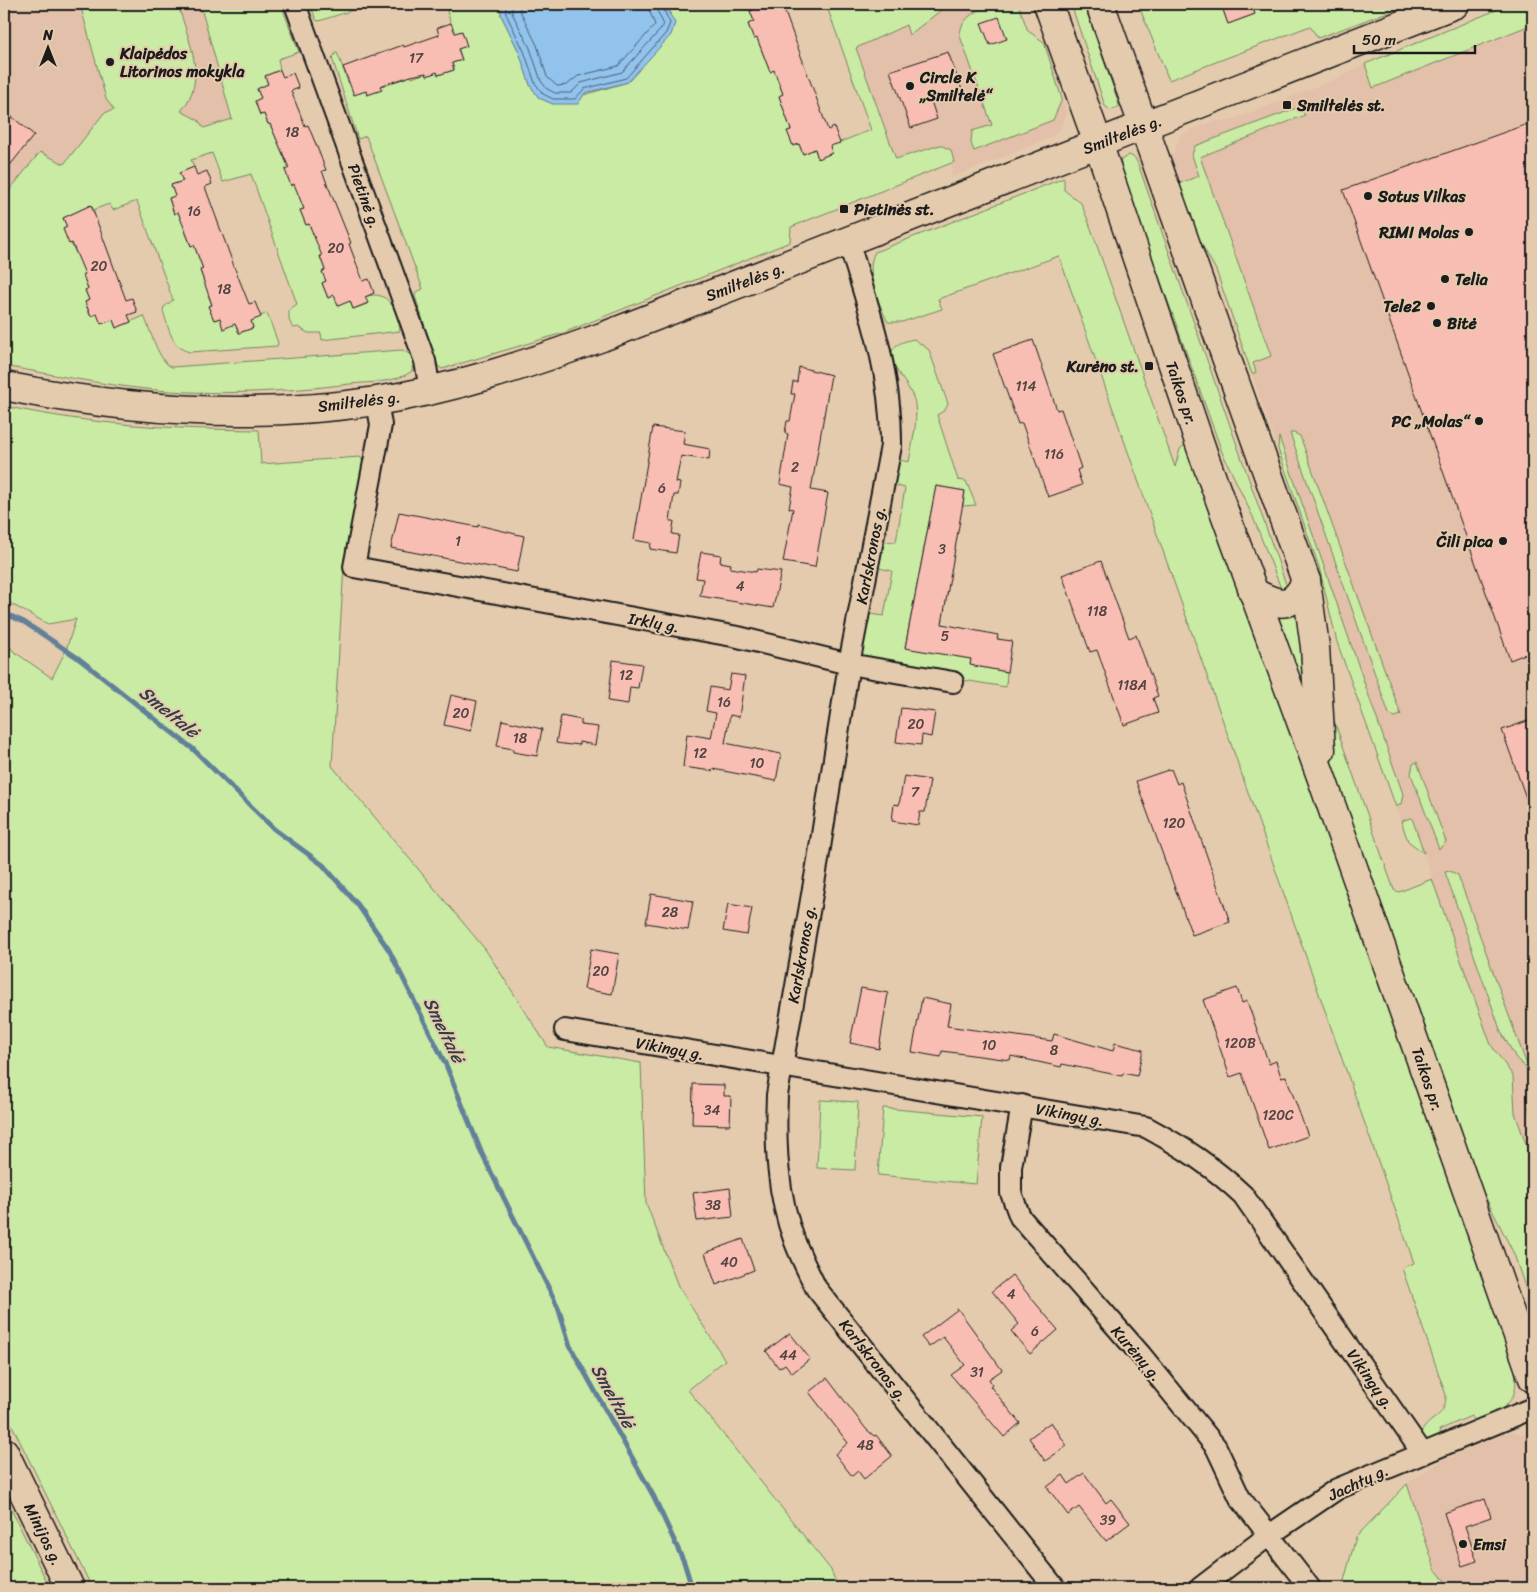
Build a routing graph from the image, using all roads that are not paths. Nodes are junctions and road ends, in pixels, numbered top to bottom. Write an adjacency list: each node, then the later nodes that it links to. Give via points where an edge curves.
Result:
1 (295, 4): 9 (street, Pietinė g., via 425,361)
2 (1048, 4): 6 (main road, Taikos pr.)
3 (1100, 4): 5 (main road, Taikos pr.)
4 (1455, 4): 5 (main road, Smiltelės g.)
5 (1143, 126): 6 (main road, Smiltelės g.); 11 (main road, Taikos pr.)
6 (1098, 143): 7 (main road, Smiltelės g.); 12 (main road, Taikos pr., via 1205,459)
7 (848, 241): 9 (main road, Smiltelės g., via 536,361); 13 (street, Karlskronos g., via 884,364 891,419 891,446)
8 (4, 386): 10 (main road, Smiltelės g., via 62,398 180,408 289,409)
9 (430, 390): 10 (main road, Smiltelės g.)
10 (377, 401): 13 (street, Irklų g., via 381,425 354,567 738,637)
11 (1306, 581): 12 (main road, via 1295,598 1287,603 1272,602); 15 (main road, Taikos pr., via 1315,647)
12 (1254, 592): 15 (main road, Taikos pr.)
13 (849, 664): 14 (street, Irklų g.); 17 (street, Karlskronos g.)
14 (953, 682)
15 (1322, 779): 19 (main road, Taikos pr.)
16 (565, 1030): 17 (street, Vikingų g.)
17 (781, 1066): 18 (street, Vikingų g.); 25 (street, Karlskronos g., via 775,1134 783,1203 795,1242 816,1288)
18 (1022, 1105): 22 (street, Vikingų g., via 1146,1127 1186,1149 1217,1172 1243,1196); 23 (street, Kurėnų g., via 1010,1167 1011,1193 1020,1217 1141,1355 1216,1447 1240,1498)
19 (1533, 1378)
20 (1533, 1408): 22 (street, Jachtų g.)
21 (4, 1452): 24 (main road, Minijos g.)
22 (1423, 1454): 23 (street, Jachtų g., via 1337,1488)
23 (1268, 1536): 26 (street, Jachtų g.); 27 (street, Kurėnų g.)
24 (70, 1588)
25 (1055, 1588)
26 (1200, 1588)
27 (1310, 1588)

